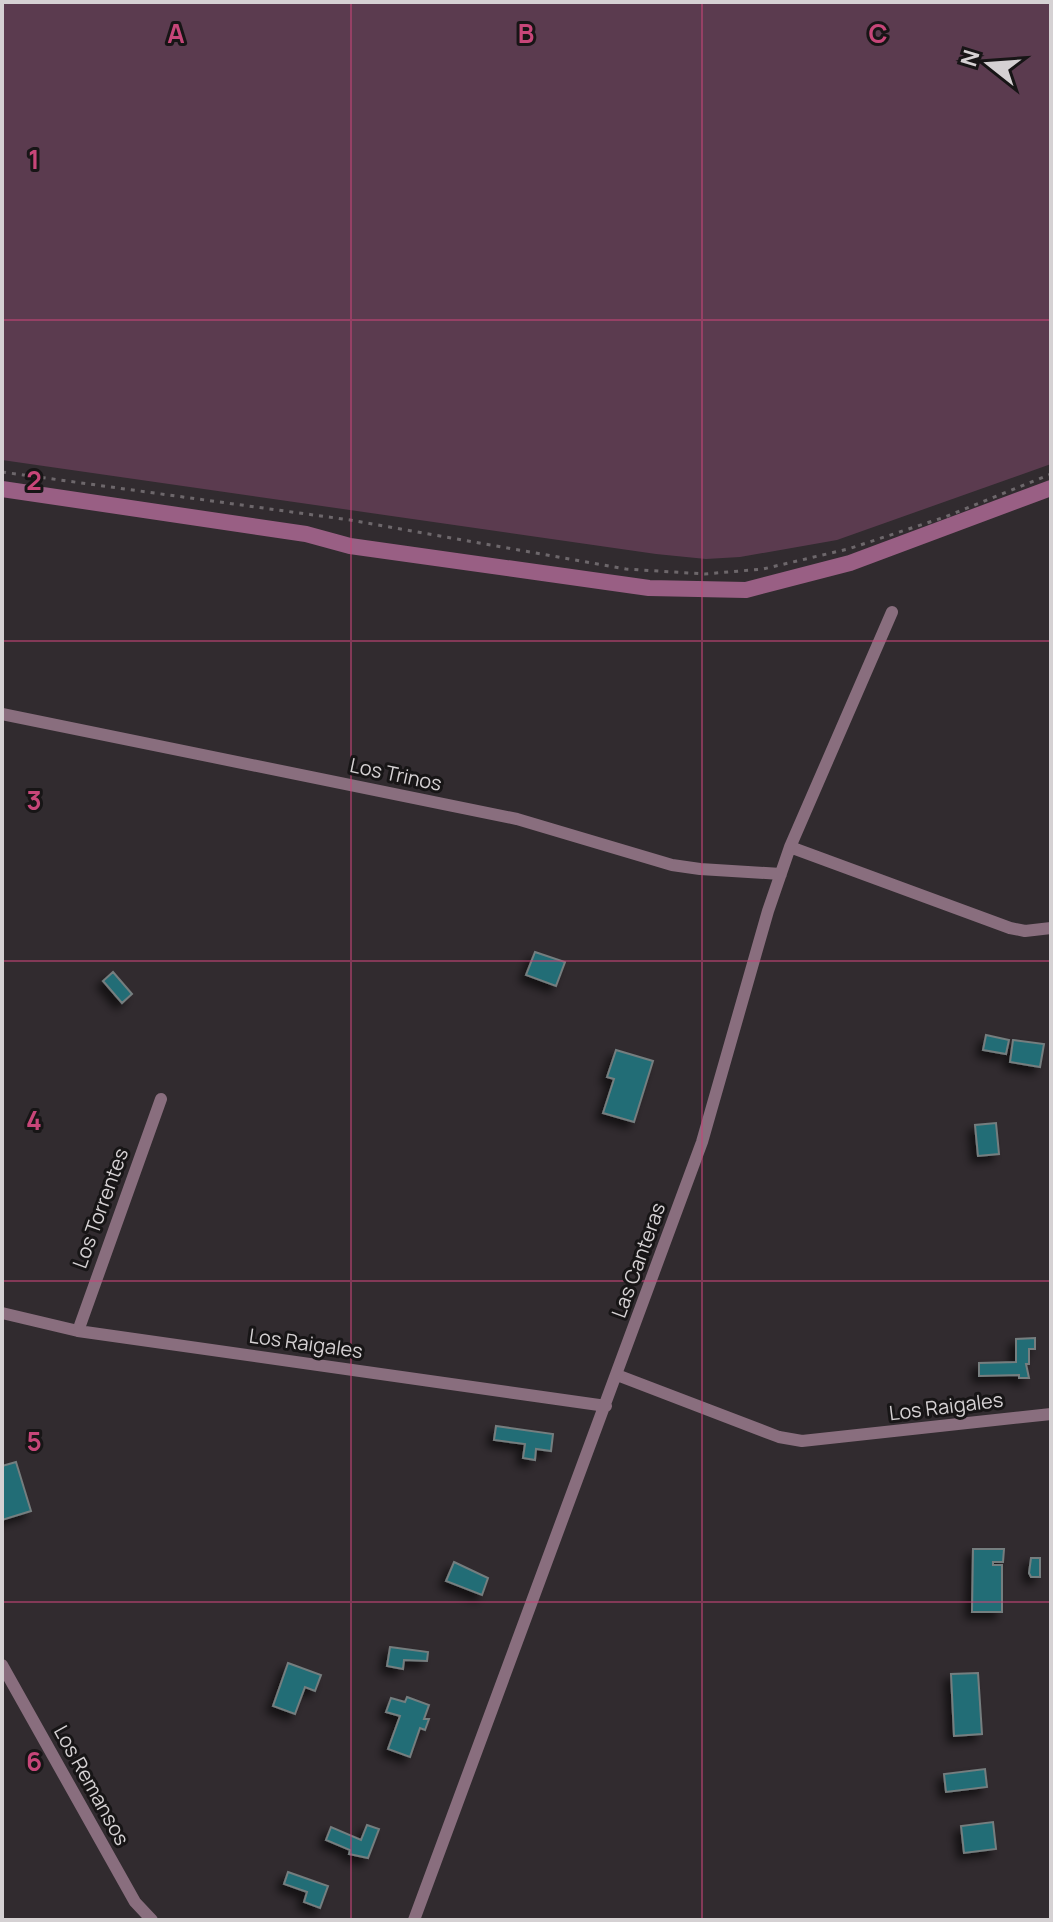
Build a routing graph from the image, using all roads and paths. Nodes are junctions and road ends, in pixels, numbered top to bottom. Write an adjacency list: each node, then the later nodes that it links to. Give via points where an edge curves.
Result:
1 (2, 472): 2 (path, via 685,574 763,569 848,549)
2 (1051, 474)
3 (892, 612): 5 (street, Las Canteras)
4 (2, 714): 6 (street, Los Trinos, via 517,819 672,865)
5 (790, 847): 6 (street, Las Canteras); 7 (street, via 1010,928)
6 (781, 874): 11 (street, Las Canteras, via 713,1111)
7 (1051, 928)
8 (161, 1099): 10 (street, Los Torrentes)
9 (2, 1313): 10 (street, Los Raigales)
10 (78, 1331): 12 (street, Los Raigales)
11 (617, 1375): 12 (street, Las Canteras); 13 (street, Los Raigales, via 791,1440)
12 (606, 1406): 16 (street, Las Canteras)
13 (1051, 1414)
14 (2, 1665): 15 (street, Los Remansos, via 135,1902)
15 (152, 1920)
16 (414, 1920)

